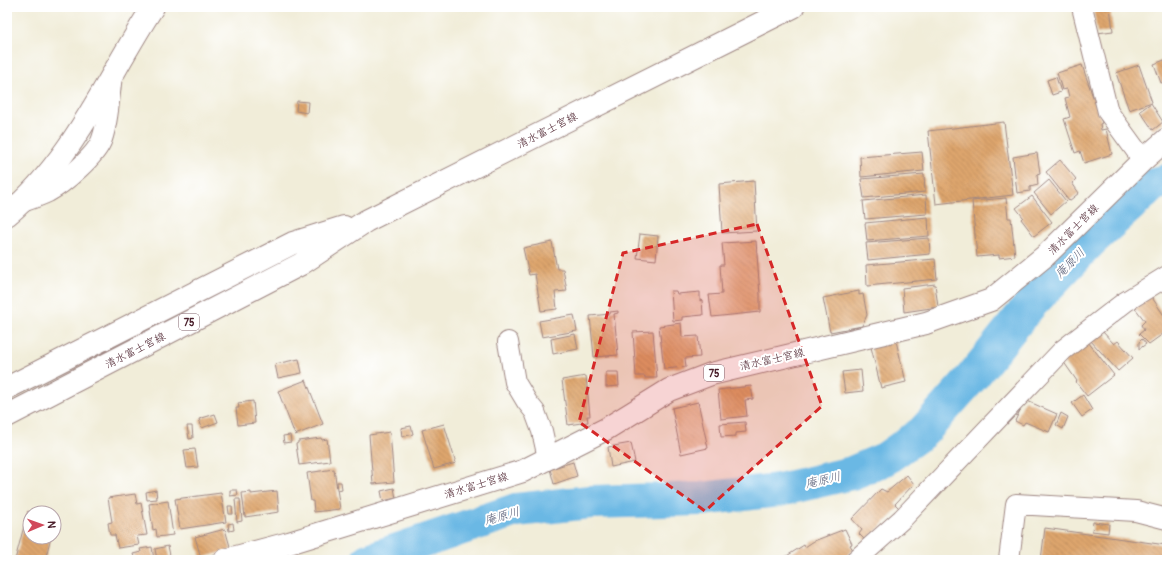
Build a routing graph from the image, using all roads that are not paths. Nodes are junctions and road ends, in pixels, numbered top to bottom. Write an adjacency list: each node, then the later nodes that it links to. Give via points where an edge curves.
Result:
1 (153, 7): 6 (main road, via 136,32 88,118 62,155)
2 (792, 7): 7 (main road, 清水富士宮線 / 75)
3 (1082, 7): 5 (street, via 1108,112)
4 (1167, 139): 5 (main road, 清水富士宮線 / 75)
5 (1143, 160): 12 (main road, 清水富士宮線 / 75, via 1046,256 991,300 926,323 711,374 669,390 606,429)
6 (15, 209)
7 (366, 221): 10 (main road, 清水富士宮線 / 75, via 293,243); 11 (main road, 清水富士宮線 / 75, via 301,264)
8 (1167, 276): 15 (street, via 1125,302 1063,350 902,519)
9 (508, 342): 12 (street, via 515,382 535,412)
10 (7, 388)
11 (7, 416)
12 (548, 458): 14 (main road, 清水富士宮線 / 75, via 523,471 289,543)
13 (1167, 519): 16 (street, via 1136,511 1016,504)
14 (225, 560)
15 (856, 560)
16 (1009, 560)

